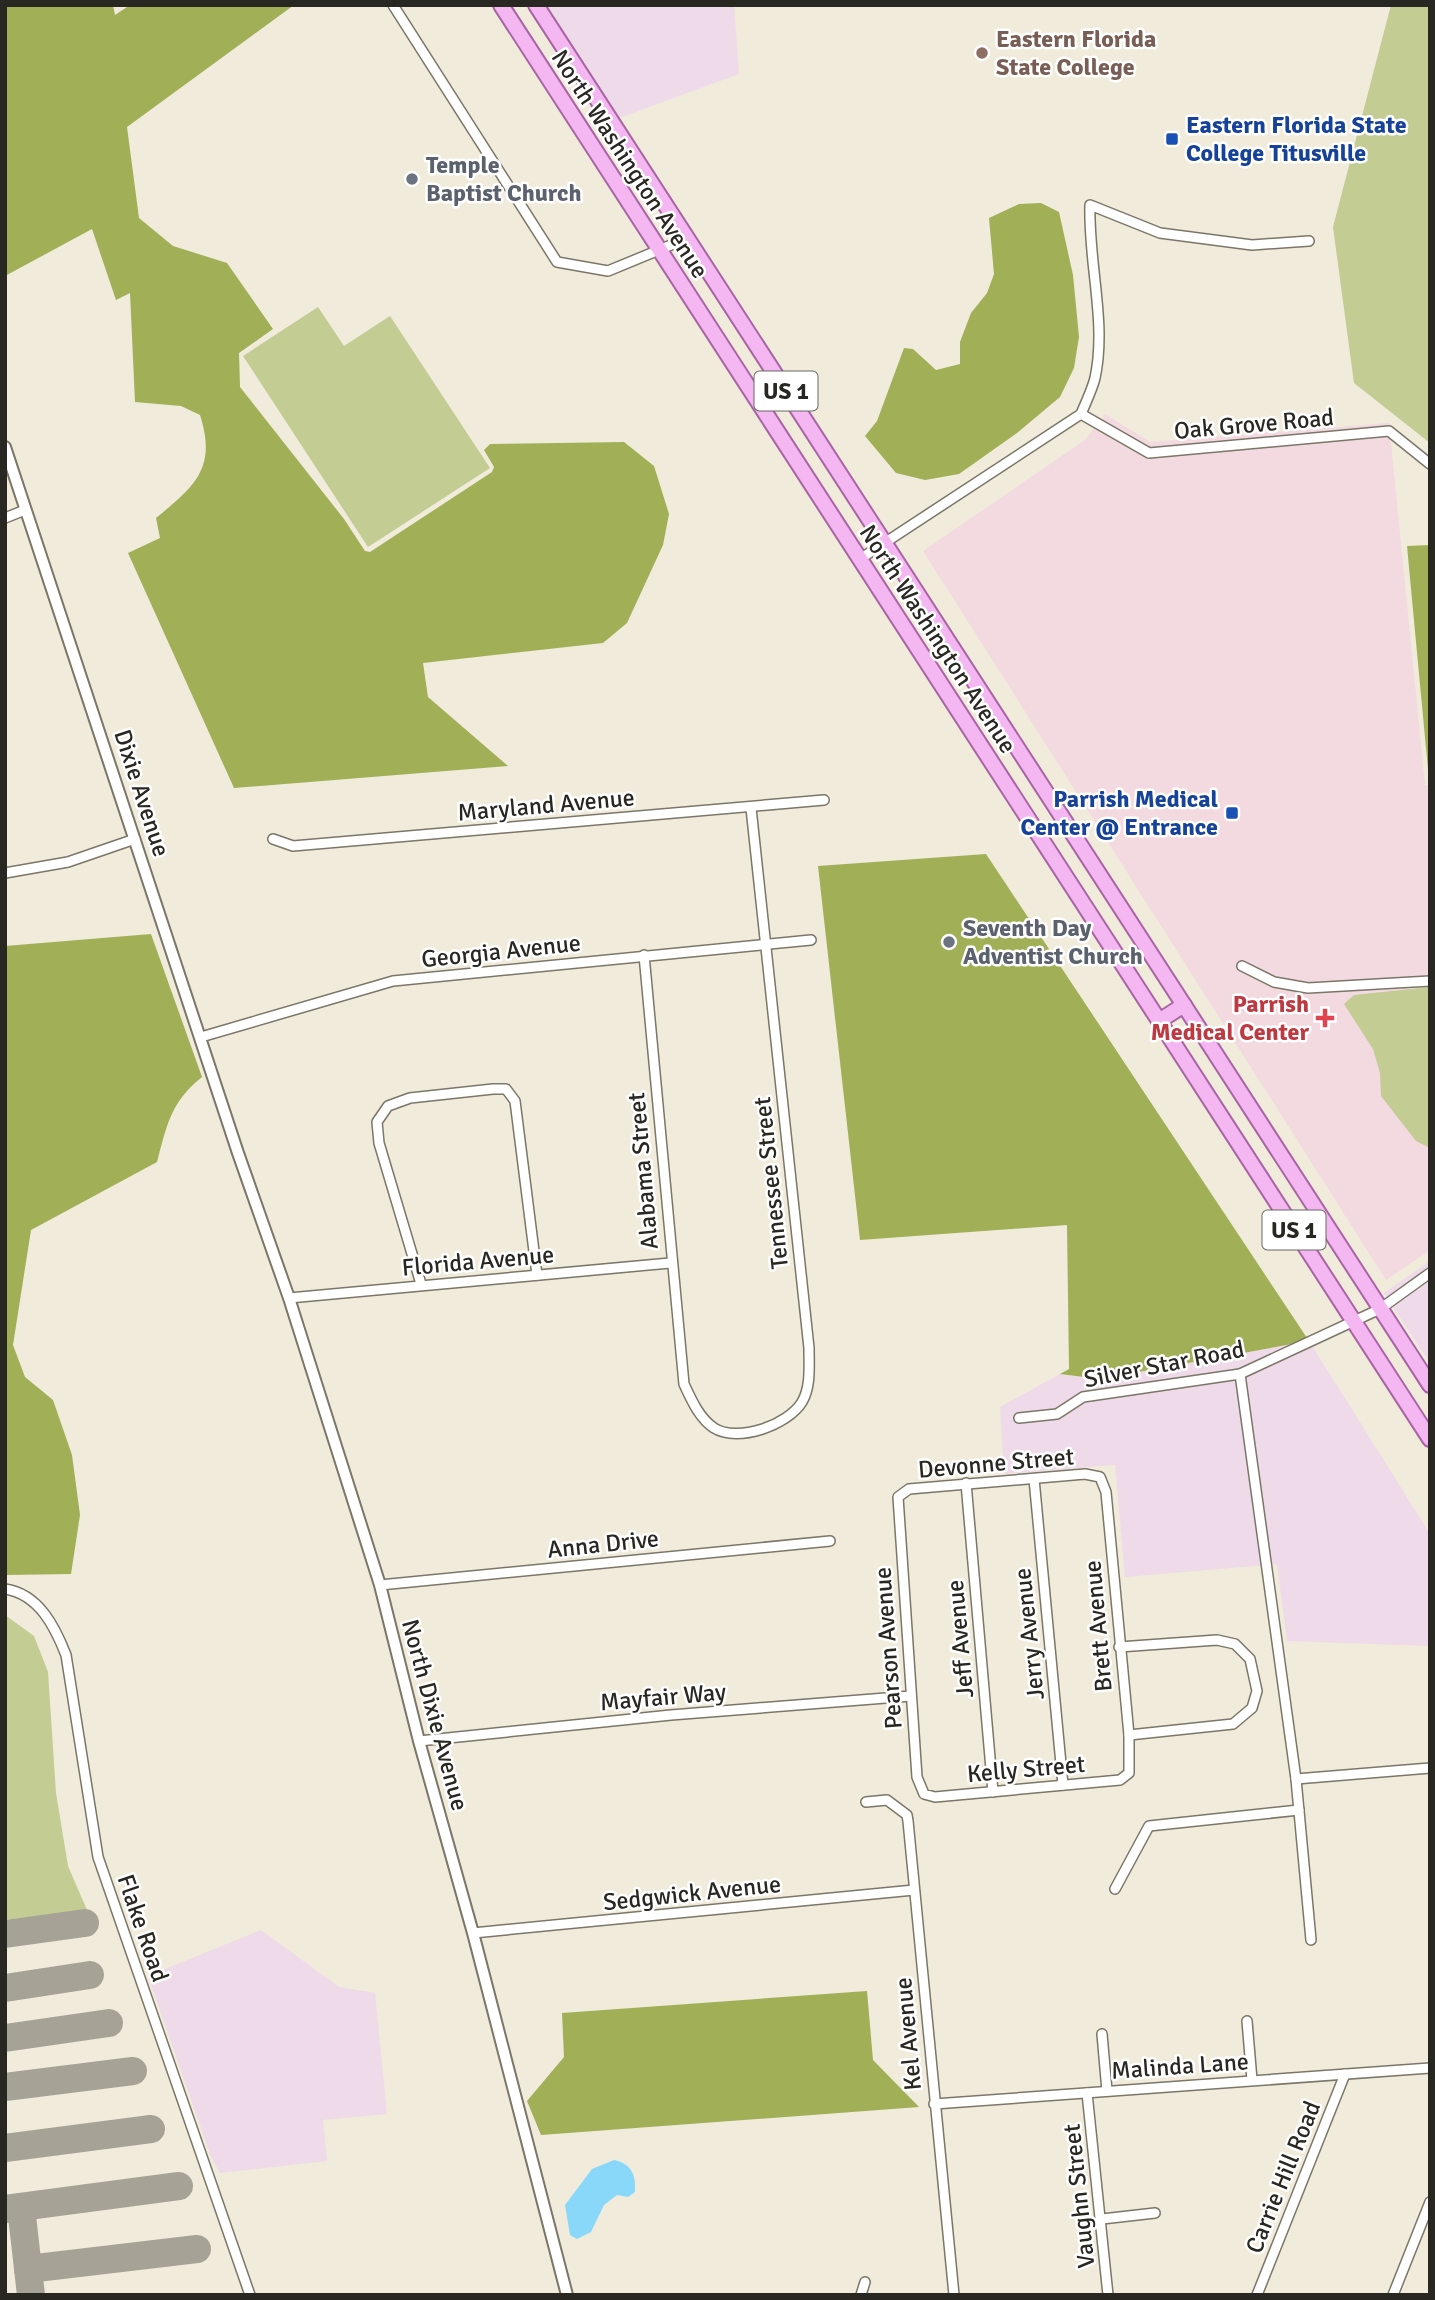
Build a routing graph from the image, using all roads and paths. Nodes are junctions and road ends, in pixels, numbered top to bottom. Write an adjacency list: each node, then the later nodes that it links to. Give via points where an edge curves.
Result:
1 (393, 5): 6 (street, via 557,262 608,271)
2 (500, 5): 6 (main road, North Washington Avenue / US 1)
3 (536, 5): 4 (main road, North Washington Avenue / US 1)
4 (688, 238): 6 (street); 12 (main road, North Washington Avenue / US 1)
5 (1309, 241): 7 (street, via 1252,245 1160,233 1090,205 1089,243 1100,333 1095,380)
6 (659, 250): 13 (main road, North Washington Avenue / US 1)
7 (1081, 414): 9 (street, Oak Grove Road, via 1149,453 1389,431); 12 (street)
8 (5, 447): 10 (street, Dixie Avenue)
9 (1430, 464)
10 (25, 510): 11 (street); 16 (street, Dixie Avenue)
11 (5, 519)
12 (884, 543): 13 (street); 24 (main road, North Washington Avenue / US 1)
13 (860, 559): 25 (main road, North Washington Avenue / US 1)
14 (824, 800): 15 (street, Maryland Avenue)
15 (751, 808): 17 (street, Maryland Avenue, via 293,846); 20 (street, Tennessee Street)
16 (135, 839): 18 (street, via 68,862); 26 (street, Dixie Avenue)
17 (273, 839)
18 (5, 873)
19 (811, 940): 20 (street, Georgia Avenue)
20 (764, 944): 21 (street, Georgia Avenue); 36 (street, Tennessee Street, via 809,1380 802,1403 779,1422 750,1434 715,1429 696,1409)
21 (644, 955): 26 (street, Georgia Avenue, via 393,981); 28 (street, Alabama Street)
22 (1242, 966): 23 (street, via 1274,982 1308,988)
23 (1430, 981)
24 (1184, 1005): 25 (main road); 33 (main road, North Washington Avenue / US 1)
25 (1159, 1021): 34 (main road, North Washington Avenue / US 1)
26 (201, 1037): 27 (street, Dixie Avenue)
27 (238, 1153): 32 (street, North Dixie Avenue)
28 (670, 1263): 30 (street, Florida Avenue); 36 (street, Alabama Street)
29 (1430, 1273): 33 (street, Silver Star Road)
30 (537, 1275): 31 (street, Florida Avenue); 31 (street, via 515,1101 506,1089 493,1088 410,1098 388,1106 377,1122 379,1143)
31 (421, 1284): 32 (street, Florida Avenue)
32 (289, 1298): 45 (street, North Dixie Avenue)
33 (1380, 1309): 34 (street, Silver Star Road); 37 (main road, North Washington Avenue / US 1)
34 (1354, 1322): 35 (street, Silver Star Road); 39 (main road, North Washington Avenue / US 1)
35 (1240, 1374): 38 (street, Silver Star Road, via 1083,1397 1057,1414); 53 (street)
36 (684, 1384)
37 (1430, 1385)
38 (1019, 1418)
39 (1430, 1439)
40 (1100, 1477): 41 (street, Devonne Street); 47 (street, Brett Avenue, via 1106,1492)
41 (1034, 1479): 42 (street, Devonne Street); 54 (street, Jerry Avenue)
42 (966, 1483): 43 (street, Devonne Street, via 909,1489); 55 (street, Jeff Avenue)
43 (898, 1497): 48 (street, Pearson Avenue)
44 (830, 1541): 45 (street, Anna Drive)
45 (380, 1586): 50 (street, North Dixie Avenue)
46 (5, 1589): 75 (street, Flake Road, via 38,1605 66,1656 99,1857)
47 (1119, 1647): 49 (street, Brett Avenue); 49 (street, via 1217,1640 1235,1644 1250,1659 1257,1691 1252,1708 1233,1724)
48 (911, 1696): 50 (street, Mayfair Way); 56 (street, Pearson Avenue, via 917,1777)
49 (1129, 1735): 52 (street, Brett Avenue)
50 (418, 1741): 61 (street, North Dixie Avenue)
51 (1430, 1768): 53 (street)
52 (1129, 1773): 54 (street, Kelly Street, via 1120,1780)
53 (1296, 1779): 58 (street)
54 (1063, 1785): 55 (street, Kelly Street)
55 (993, 1792): 56 (street, Kelly Street)
56 (924, 1794)
57 (866, 1802): 60 (street, Kel Avenue, via 887,1800 907,1815)
58 (1299, 1810): 59 (street, via 1149,1826); 62 (street)
59 (1115, 1889)
60 (914, 1891): 61 (street, Sedgwick Avenue); 70 (street, Kel Avenue)
61 (473, 1933): 76 (street, North Dixie Avenue)
62 (1311, 1941)
63 (1247, 2021): 67 (street)
64 (1102, 2034): 68 (street)
65 (1430, 2068): 66 (street, Malinda Lane)
66 (1345, 2074): 67 (street, Malinda Lane); 80 (street, Carrie Hill Road)
67 (1252, 2080): 68 (street, Malinda Lane)
68 (1107, 2091): 69 (street, Malinda Lane)
69 (1087, 2093): 70 (street, Malinda Lane); 73 (street, Vaughn Street)
70 (934, 2104): 78 (street, Kel Avenue)
71 (1430, 2202): 81 (street)
72 (1155, 2213): 73 (street)
73 (1102, 2219): 79 (street, Vaughn Street)
74 (865, 2282): 77 (street)
75 (250, 2295)
76 (567, 2295)
77 (860, 2295)
78 (954, 2295)
79 (1108, 2295)
80 (1257, 2295)
81 (1393, 2295)

